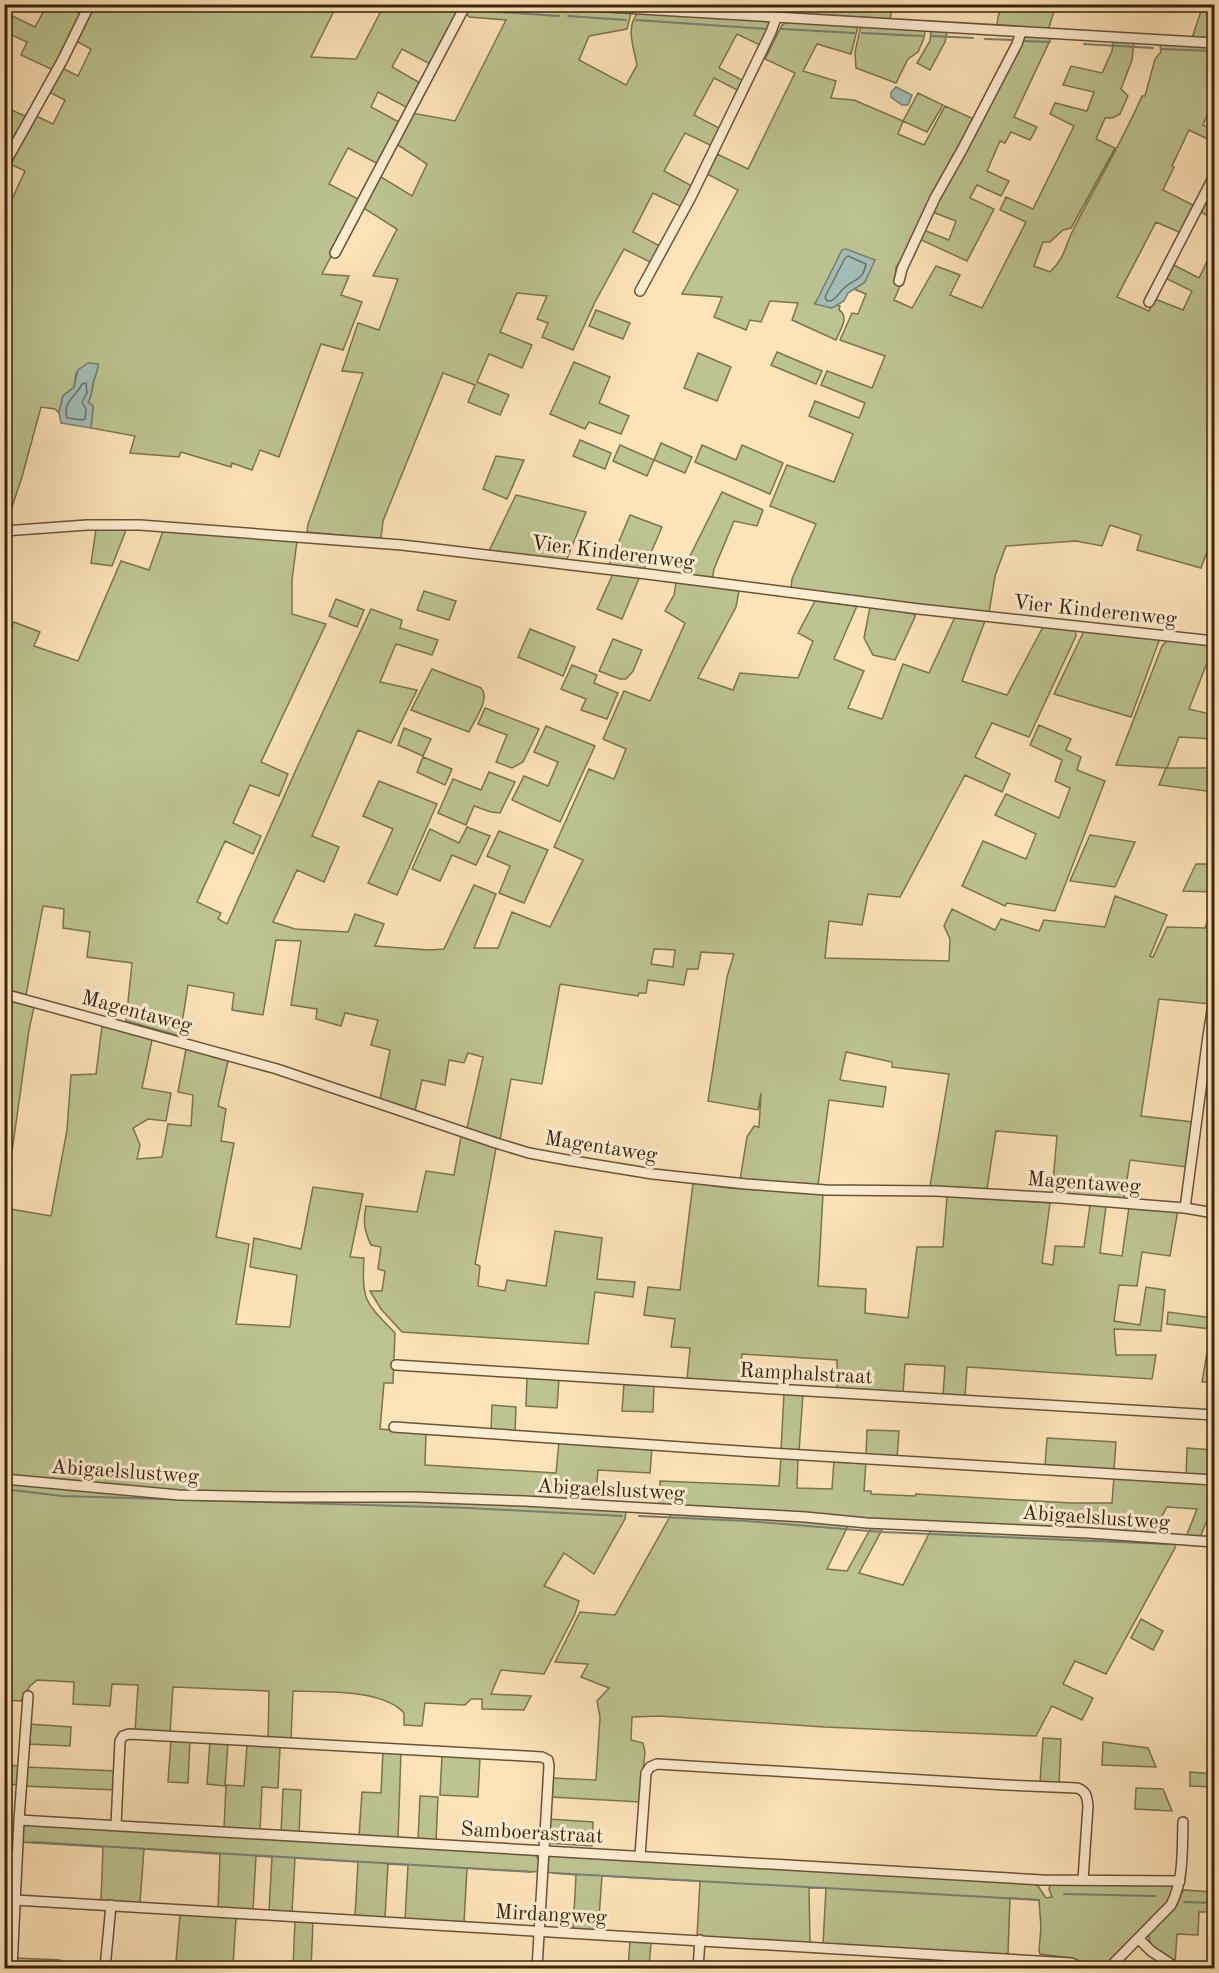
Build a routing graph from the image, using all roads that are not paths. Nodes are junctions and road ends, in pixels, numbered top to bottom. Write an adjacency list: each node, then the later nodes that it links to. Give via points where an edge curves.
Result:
1 (90, 4): 7 (street)
2 (464, 4): 9 (street)
3 (556, 4): 4 (street)
4 (776, 18): 5 (street); 11 (street, via 691,197)
5 (1021, 32): 6 (street); 10 (street, via 930,207)
6 (1215, 43)
7 (4, 165)
8 (1215, 176): 12 (street)
9 (335, 253)
10 (899, 281)
11 (640, 291)
12 (1149, 302)
13 (4, 531): 14 (street, Vier Kinderenweg, via 140,525 402,545)
14 (1215, 641)
15 (4, 994): 17 (street, Magentaweg, via 277,1069 496,1143 567,1160 746,1184 974,1193)
16 (1215, 998): 17 (street)
17 (1185, 1208): 18 (street, Magentaweg)
18 (1215, 1213)
19 (396, 1365): 20 (street, Ramphalstraat)
20 (1215, 1415)
21 (394, 1427): 23 (street)
22 (4, 1479): 24 (street, Abigaelslustweg, via 179,1495 524,1501)
23 (1215, 1480)
24 (1215, 1542)
25 (28, 1696): 26 (street)
26 (19, 1820): 28 (street, Samboerastraat); 32 (street)
27 (1183, 1822): 34 (street)
28 (116, 1825): 29 (street, Samboerastraat); 29 (street, via 120,1741 129,1734 542,1757 549,1766)
29 (543, 1851): 31 (street, Samboerastraat); 37 (street)
30 (4, 1856): 32 (street)
31 (640, 1856): 33 (street, Samboerastraat); 33 (street, via 646,1773 657,1764 1077,1788 1084,1791 1089,1806)
32 (17, 1857): 35 (street)
33 (1083, 1880): 34 (street, Samboerastraat)
34 (1180, 1881): 38 (street, via 1171,1905)
35 (15, 1900): 36 (street, Mirdangweg); 41 (street)
36 (111, 1905): 37 (street, Mirdangweg); 42 (street)
37 (538, 1932): 39 (street, Mirdangweg); 43 (street)
38 (1139, 1939): 46 (street); 47 (street)
39 (700, 1940): 40 (street, Mirdangweg); 44 (street)
40 (988, 1963): 45 (street, Mirdangweg, via 1071,1963)
41 (12, 1968)
42 (105, 1968)
43 (537, 1968)
44 (698, 1968)
45 (1083, 1968)
46 (1108, 1968)
47 (1177, 1968)

